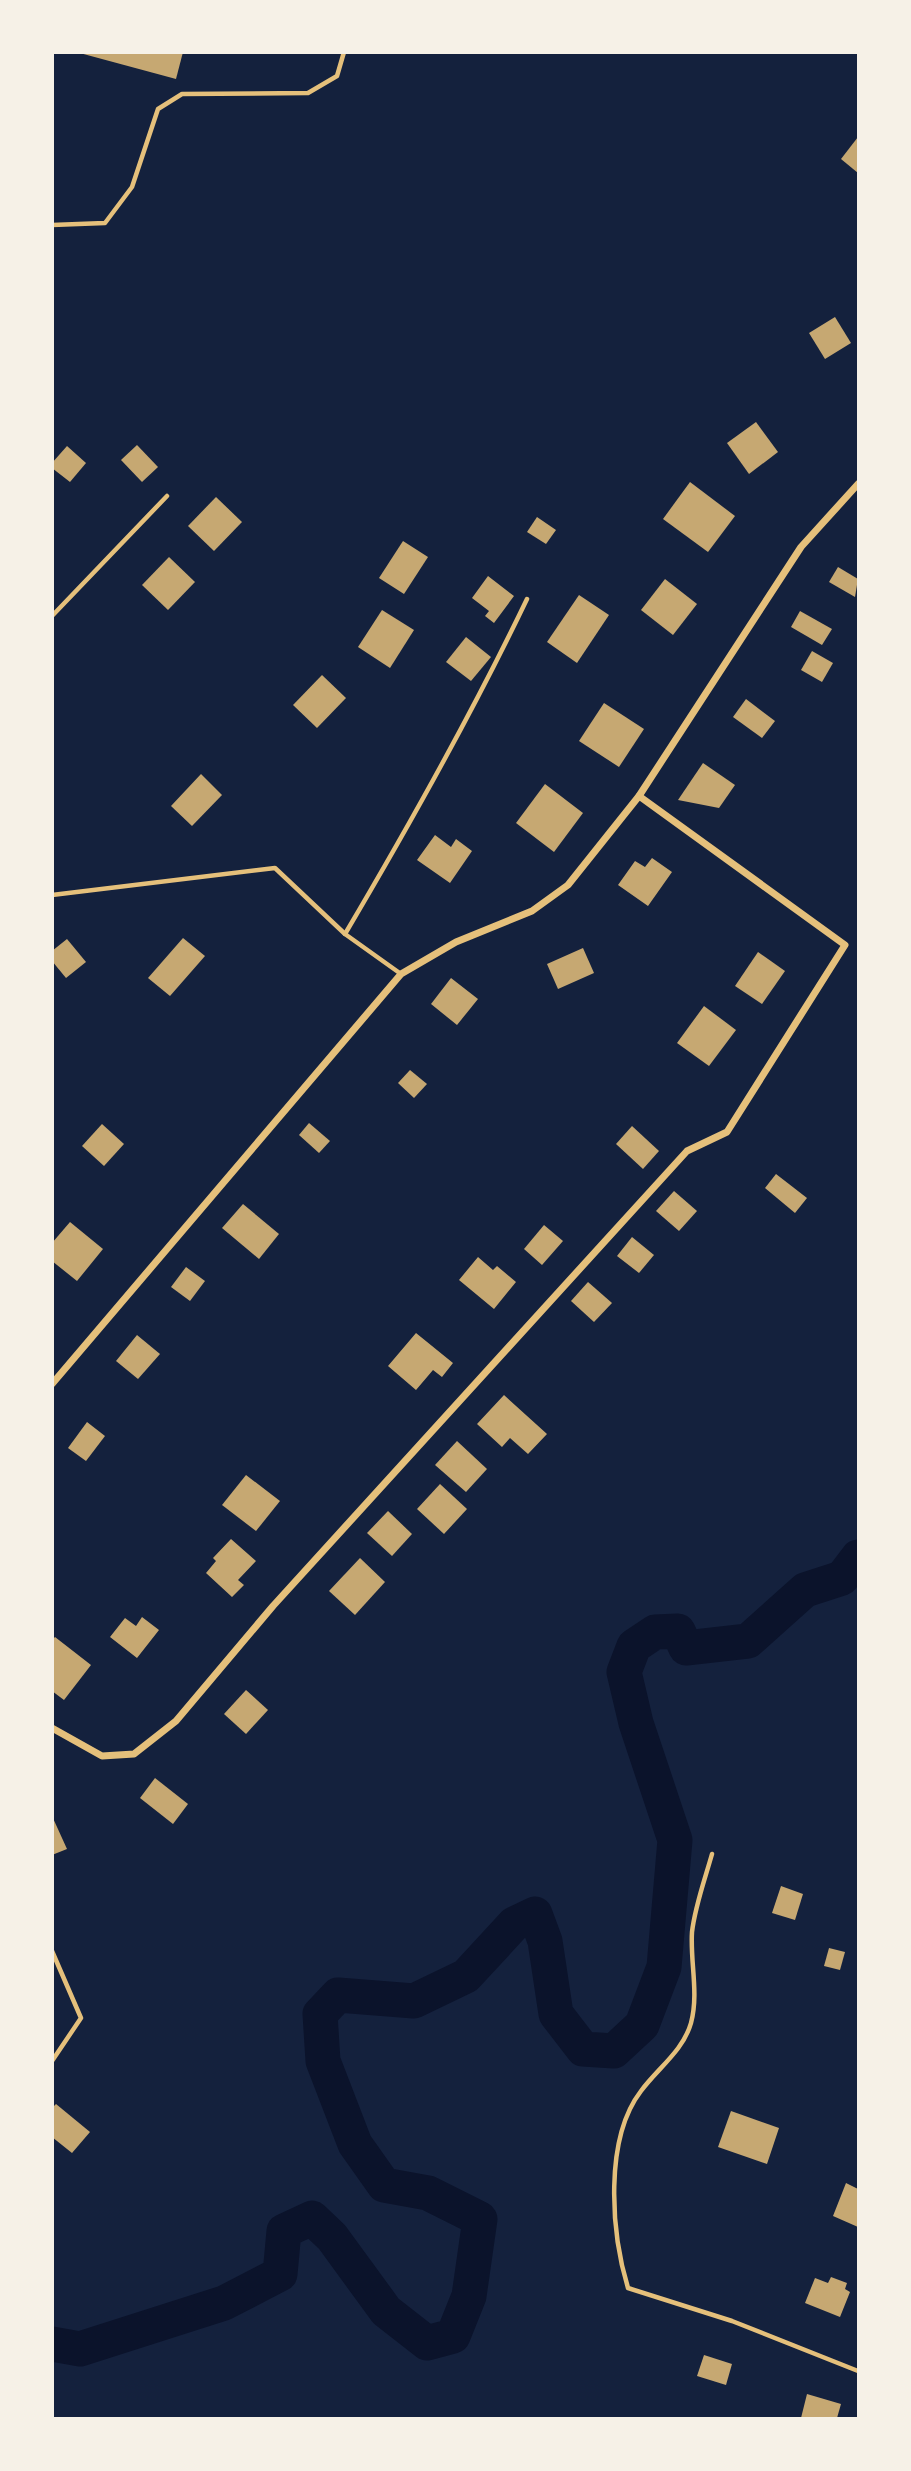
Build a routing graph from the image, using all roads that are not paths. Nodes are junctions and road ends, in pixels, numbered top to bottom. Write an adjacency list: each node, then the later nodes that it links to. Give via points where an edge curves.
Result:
1 (344, 52): 2 (lane, via 337,76 308,93 181,94 158,108 132,187 105,223)
2 (52, 225)
3 (859, 484): 7 (street, via 801,547)
4 (167, 496): 6 (lane)
5 (527, 599): 9 (lane, via 422,801)
6 (52, 616)
7 (639, 796): 10 (street, via 568,885 532,911 456,942); 12 (street, via 845,945 727,1132 687,1151 273,1606 176,1721 134,1755 102,1756)
8 (52, 895): 9 (lane, via 275,869)
9 (345, 934): 10 (lane)
10 (401, 974): 11 (street)
11 (52, 1384)
12 (52, 1727)
13 (712, 1854): 16 (lane, via 692,1931 692,2020 684,2042 626,2111 615,2159 619,2258 628,2288 732,2321)
14 (52, 1951): 15 (lane, via 81,2018)
15 (52, 2061)
16 (859, 2371)

